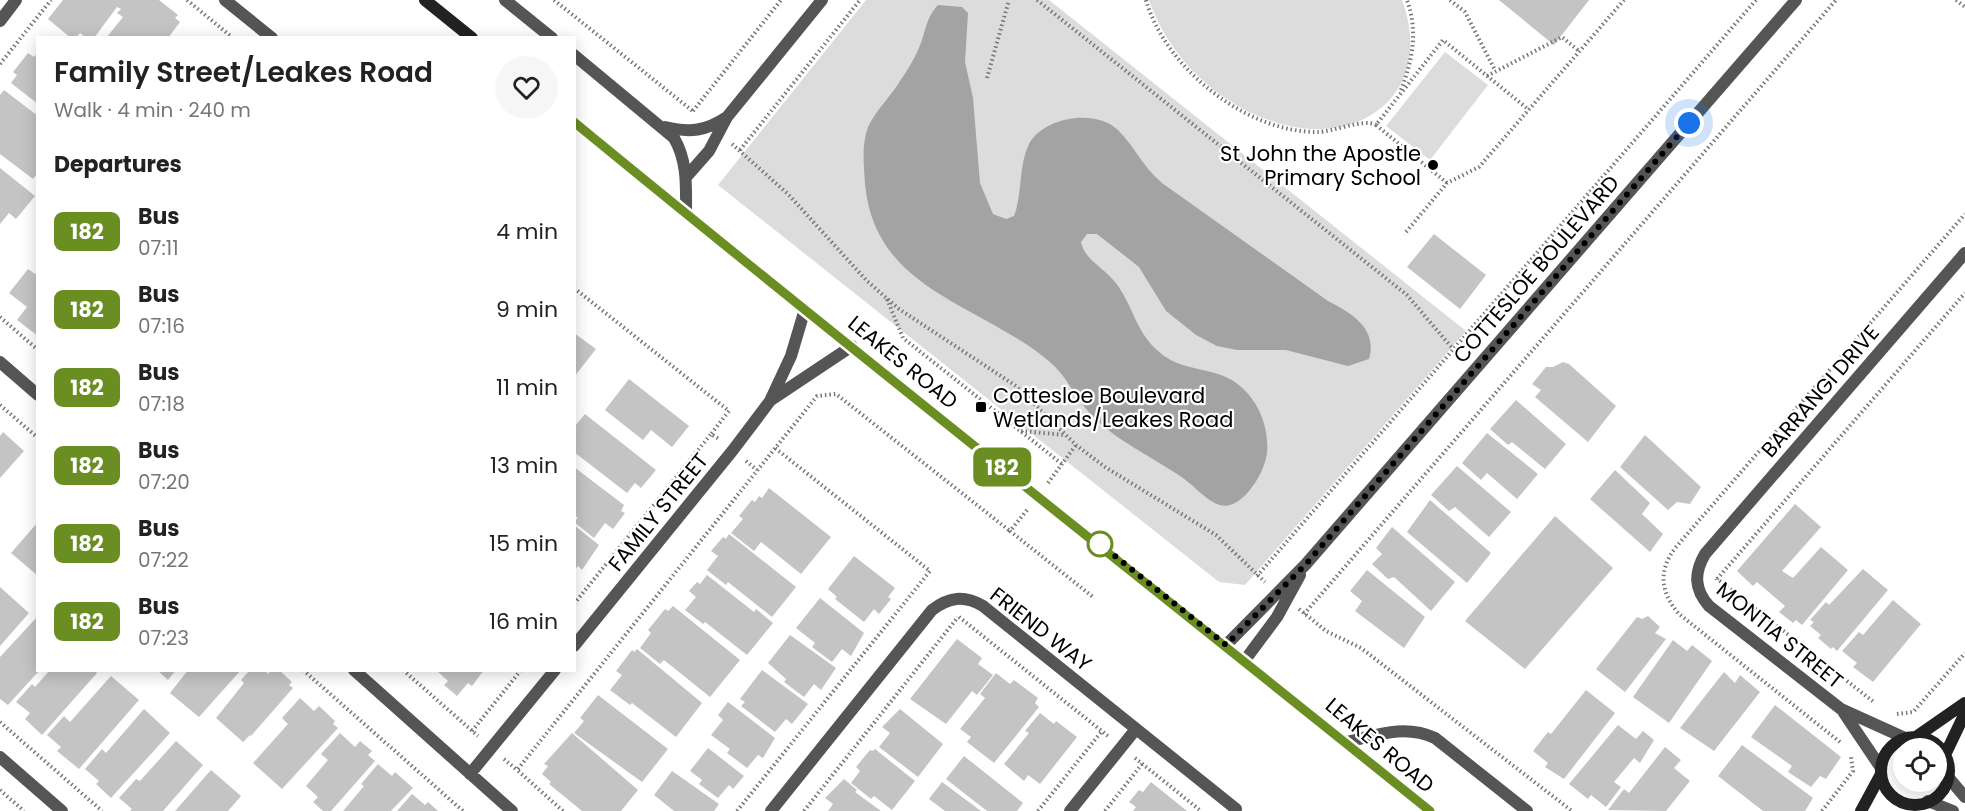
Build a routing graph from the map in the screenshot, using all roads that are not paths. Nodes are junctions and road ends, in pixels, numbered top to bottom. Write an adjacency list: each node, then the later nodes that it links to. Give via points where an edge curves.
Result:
1 (16, 0): 7 (street)
2 (225, 0): 8 (street)
3 (425, 0): 9 (main road)
4 (505, 0): 10 (street)
5 (822, 0): 14 (street)
6 (1796, 0): 24 (street, COTTESLOE BOULEVARD)
7 (0, 21)
8 (270, 36)
9 (470, 36)
10 (550, 36)
11 (576, 57): 13 (street)
12 (576, 124): 16 (main road, LEAKES ROAD)
13 (664, 127): 14 (street); 15 (street, via 683,153)
14 (716, 131): 15 (street)
15 (687, 176): 16 (street)
16 (686, 215): 18 (main road, LEAKES ROAD)
17 (1965, 253): 23 (street, BARRANGI DRIVE)
18 (805, 309): 19 (main road, LEAKES ROAD); 22 (street, FAMILY STREET, via 791,356)
19 (852, 346): 22 (street, FAMILY STREET); 26 (main road, LEAKES ROAD)
20 (0, 362): 21 (street)
21 (36, 393)
22 (770, 401): 25 (street, FAMILY STREET)
23 (1702, 559): 31 (street, MONTIA STREET, via 1696,582 1702,599)
24 (1283, 595): 26 (street, COTTESLOE BOULEVARD); 27 (street, COTTESLOE BOULEVARD)
25 (576, 644)
26 (1226, 645): 27 (main road, LEAKES ROAD)
27 (1245, 660): 36 (main road, LEAKES ROAD)
28 (356, 672): 41 (street)
29 (553, 672): 41 (street)
30 (1965, 703): 34 (main road)
31 (1841, 709): 34 (street, MONTIA STREET); 40 (street, MONTIA STREET)
32 (1965, 712): 37 (main road)
33 (1136, 729): 45 (street, FRIEND WAY); 48 (street, FRIEND WAY, via 983,606 960,598 932,610); 49 (street)
34 (1911, 737): 35 (main road); 40 (main road, via 1887,751)
35 (1914, 738)
36 (1347, 741): 50 (main road, LEAKES ROAD); 51 (street, via 1397,730 1423,733 1435,738)
37 (1947, 751)
38 (0, 757): 46 (street)
39 (1947, 760): 42 (main road)
40 (1881, 771): 44 (main road, via 1886,788 1895,798 1908,804); 52 (main road)
41 (470, 774): 47 (street)
42 (1948, 777): 43 (street); 44 (main road, via 1940,794)
43 (1965, 797)
44 (1925, 803): 53 (main road); 54 (street)
45 (1236, 809)
46 (62, 811)
47 (512, 811)
48 (771, 811)
49 (1070, 811)
50 (1430, 811)
51 (1527, 811)
52 (1861, 811)
53 (1910, 811)
54 (1953, 811)

